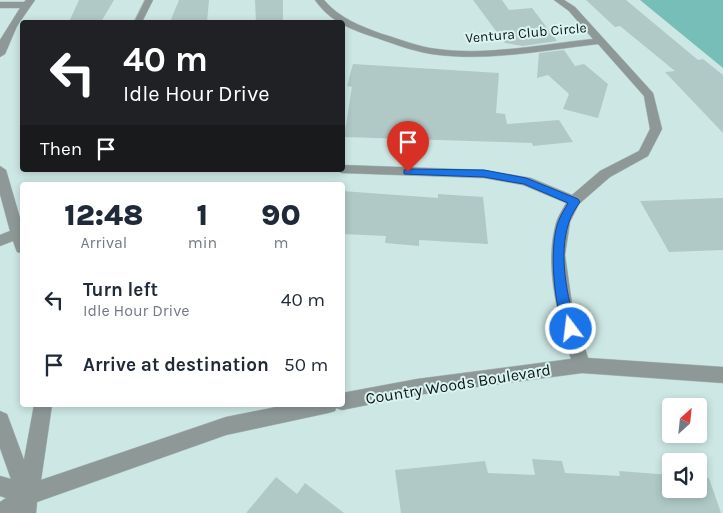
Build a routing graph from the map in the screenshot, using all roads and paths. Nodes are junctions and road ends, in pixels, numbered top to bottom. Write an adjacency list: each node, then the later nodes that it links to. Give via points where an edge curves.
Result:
1 (150, 0): 7 (street)
2 (319, 0): 8 (street, Ventura Club Circle, via 333,16)
3 (558, 0): 10 (street, via 572,9)
4 (29, 2): 5 (street); 6 (street)
5 (2, 6): 6 (street)
6 (19, 14): 11 (street)
7 (139, 20)
8 (342, 20)
9 (345, 22): 10 (street, Ventura Club Circle, via 406,45 445,53 486,53)
10 (599, 41): 14 (street, via 649,95 656,129 644,153 605,174)
11 (0, 54)
12 (345, 169): 14 (street, via 484,174 526,181)
13 (0, 170): 15 (street)
14 (574, 202): 18 (street, via 563,222 558,255 565,311)
15 (19, 233): 16 (street); 17 (street)
16 (20, 238)
17 (0, 241)
18 (582, 365): 19 (street, Country Woods Boulevard); 20 (street, Country Woods Boulevard, via 417,387)
19 (723, 376)
20 (345, 401)
21 (43, 407): 25 (street)
22 (318, 407): 25 (street, via 226,426)
23 (0, 420): 25 (street)
24 (0, 486): 25 (street)
25 (26, 504): 26 (street)
26 (3, 513)

